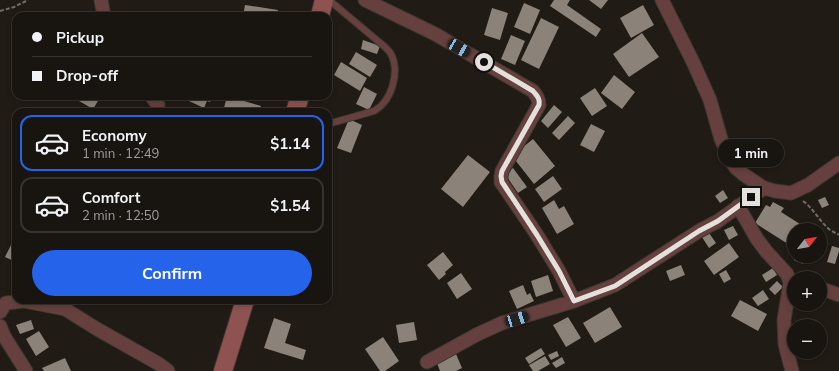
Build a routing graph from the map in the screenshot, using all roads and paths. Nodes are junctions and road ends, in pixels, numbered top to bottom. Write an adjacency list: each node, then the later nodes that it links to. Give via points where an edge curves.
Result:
1 (28, 0): 7 (path)
2 (101, 0): 8 (street)
3 (324, 0): 9 (main road)
4 (329, 0): 10 (lane, via 385,47 391,54 394,64 390,95 379,108)
5 (365, 0): 19 (street, via 435,34 533,91 537,96 539,105 502,171 502,182 559,271)
6 (662, 0): 12 (street, via 710,100 721,139 731,161 743,174)
7 (0, 12)
8 (103, 12)
9 (321, 12)
10 (332, 123)
11 (839, 162): 13 (street, via 808,185)
12 (764, 188): 13 (street); 14 (street)
13 (791, 192): 15 (path)
14 (738, 206): 16 (street, via 766,251); 19 (street, via 615,286)
15 (839, 235)
16 (787, 271)
17 (827, 291): 18 (street)
18 (839, 296)
19 (574, 301): 26 (street, via 502,323)
20 (12, 302): 24 (street, via 6,303)
21 (787, 302): 30 (street, via 784,320 785,344)
22 (39, 304): 28 (street, via 65,309)
23 (244, 304): 29 (main road)
24 (0, 312)
25 (0, 326): 27 (street)
26 (427, 362)
27 (26, 371)
28 (168, 371)
29 (223, 371)
30 (792, 371)

